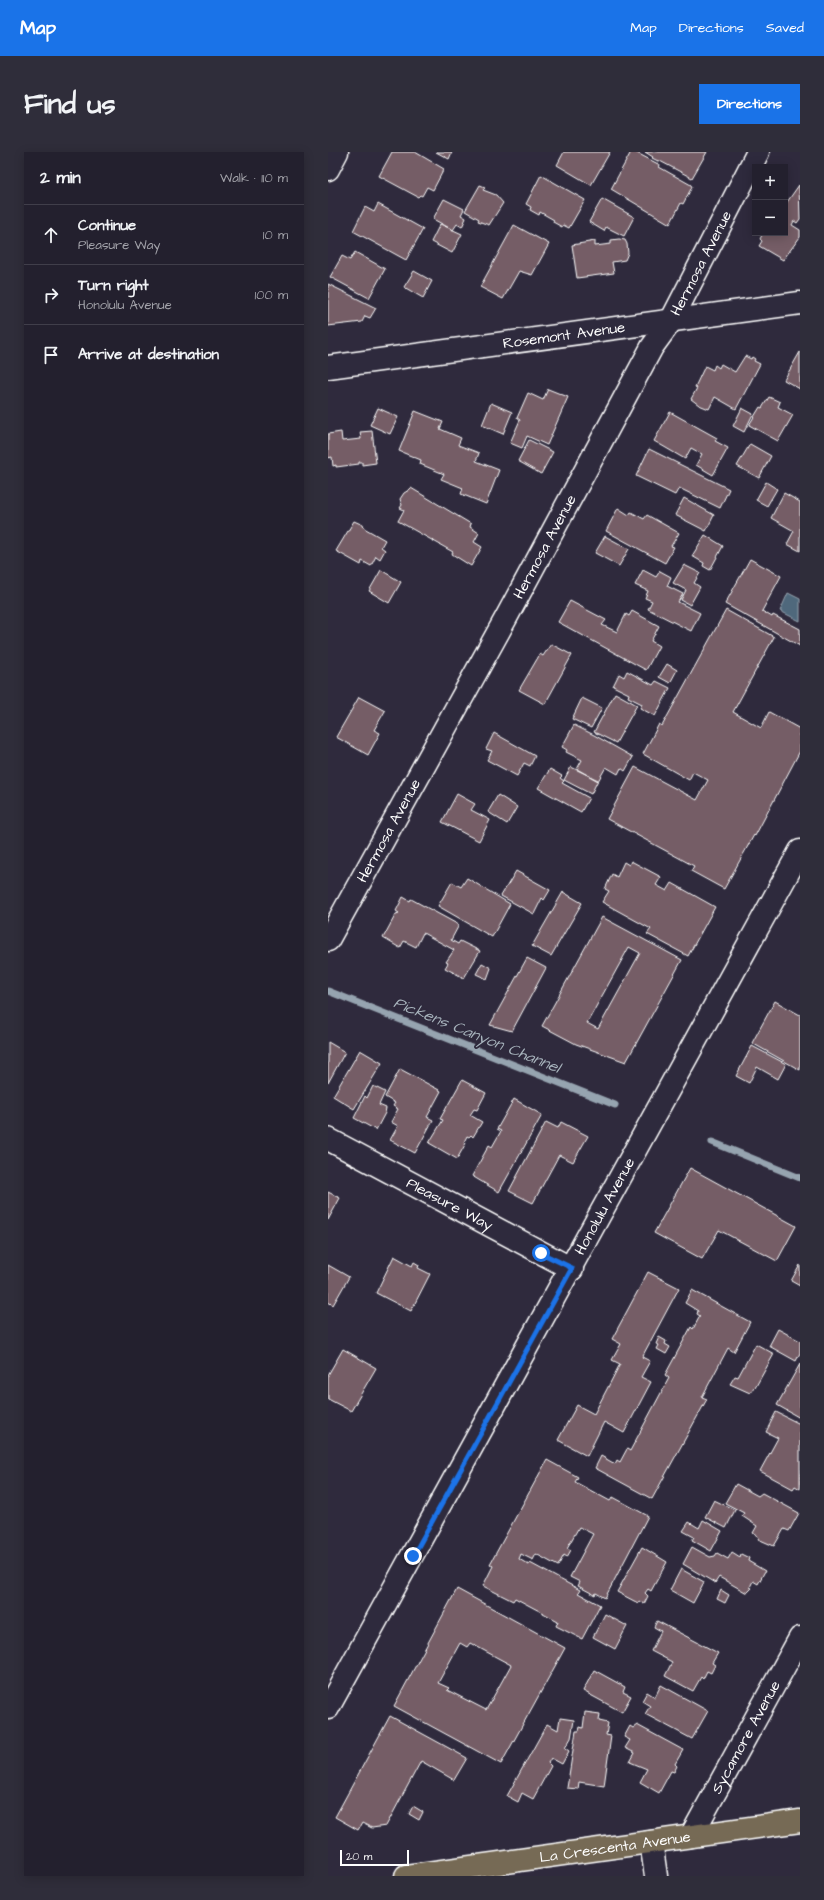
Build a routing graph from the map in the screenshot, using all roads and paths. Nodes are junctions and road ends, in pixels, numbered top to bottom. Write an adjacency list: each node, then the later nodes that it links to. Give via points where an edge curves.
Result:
1 (337, 152): 3 (street)
2 (758, 152): 5 (street, Hermosa Avenue)
3 (328, 169)
4 (800, 303): 5 (street, Rosemont Avenue)
5 (671, 320): 6 (street, Rosemont Avenue); 8 (street, Hermosa Avenue, via 652,347)
6 (328, 367)
7 (798, 859): 10 (street, Honolulu Avenue)
8 (328, 940)
9 (328, 1139): 10 (street, Pleasure Way)
10 (572, 1268): 12 (street, Honolulu Avenue)
11 (800, 1638): 14 (street, Sycamore Avenue)
12 (328, 1708)
13 (800, 1821): 14 (main road, La Crescenta Avenue)
14 (691, 1836): 15 (main road, La Crescenta Avenue)
15 (651, 1842): 16 (main road, La Crescenta Avenue); 17 (street)
16 (406, 1876)
17 (656, 1876)

